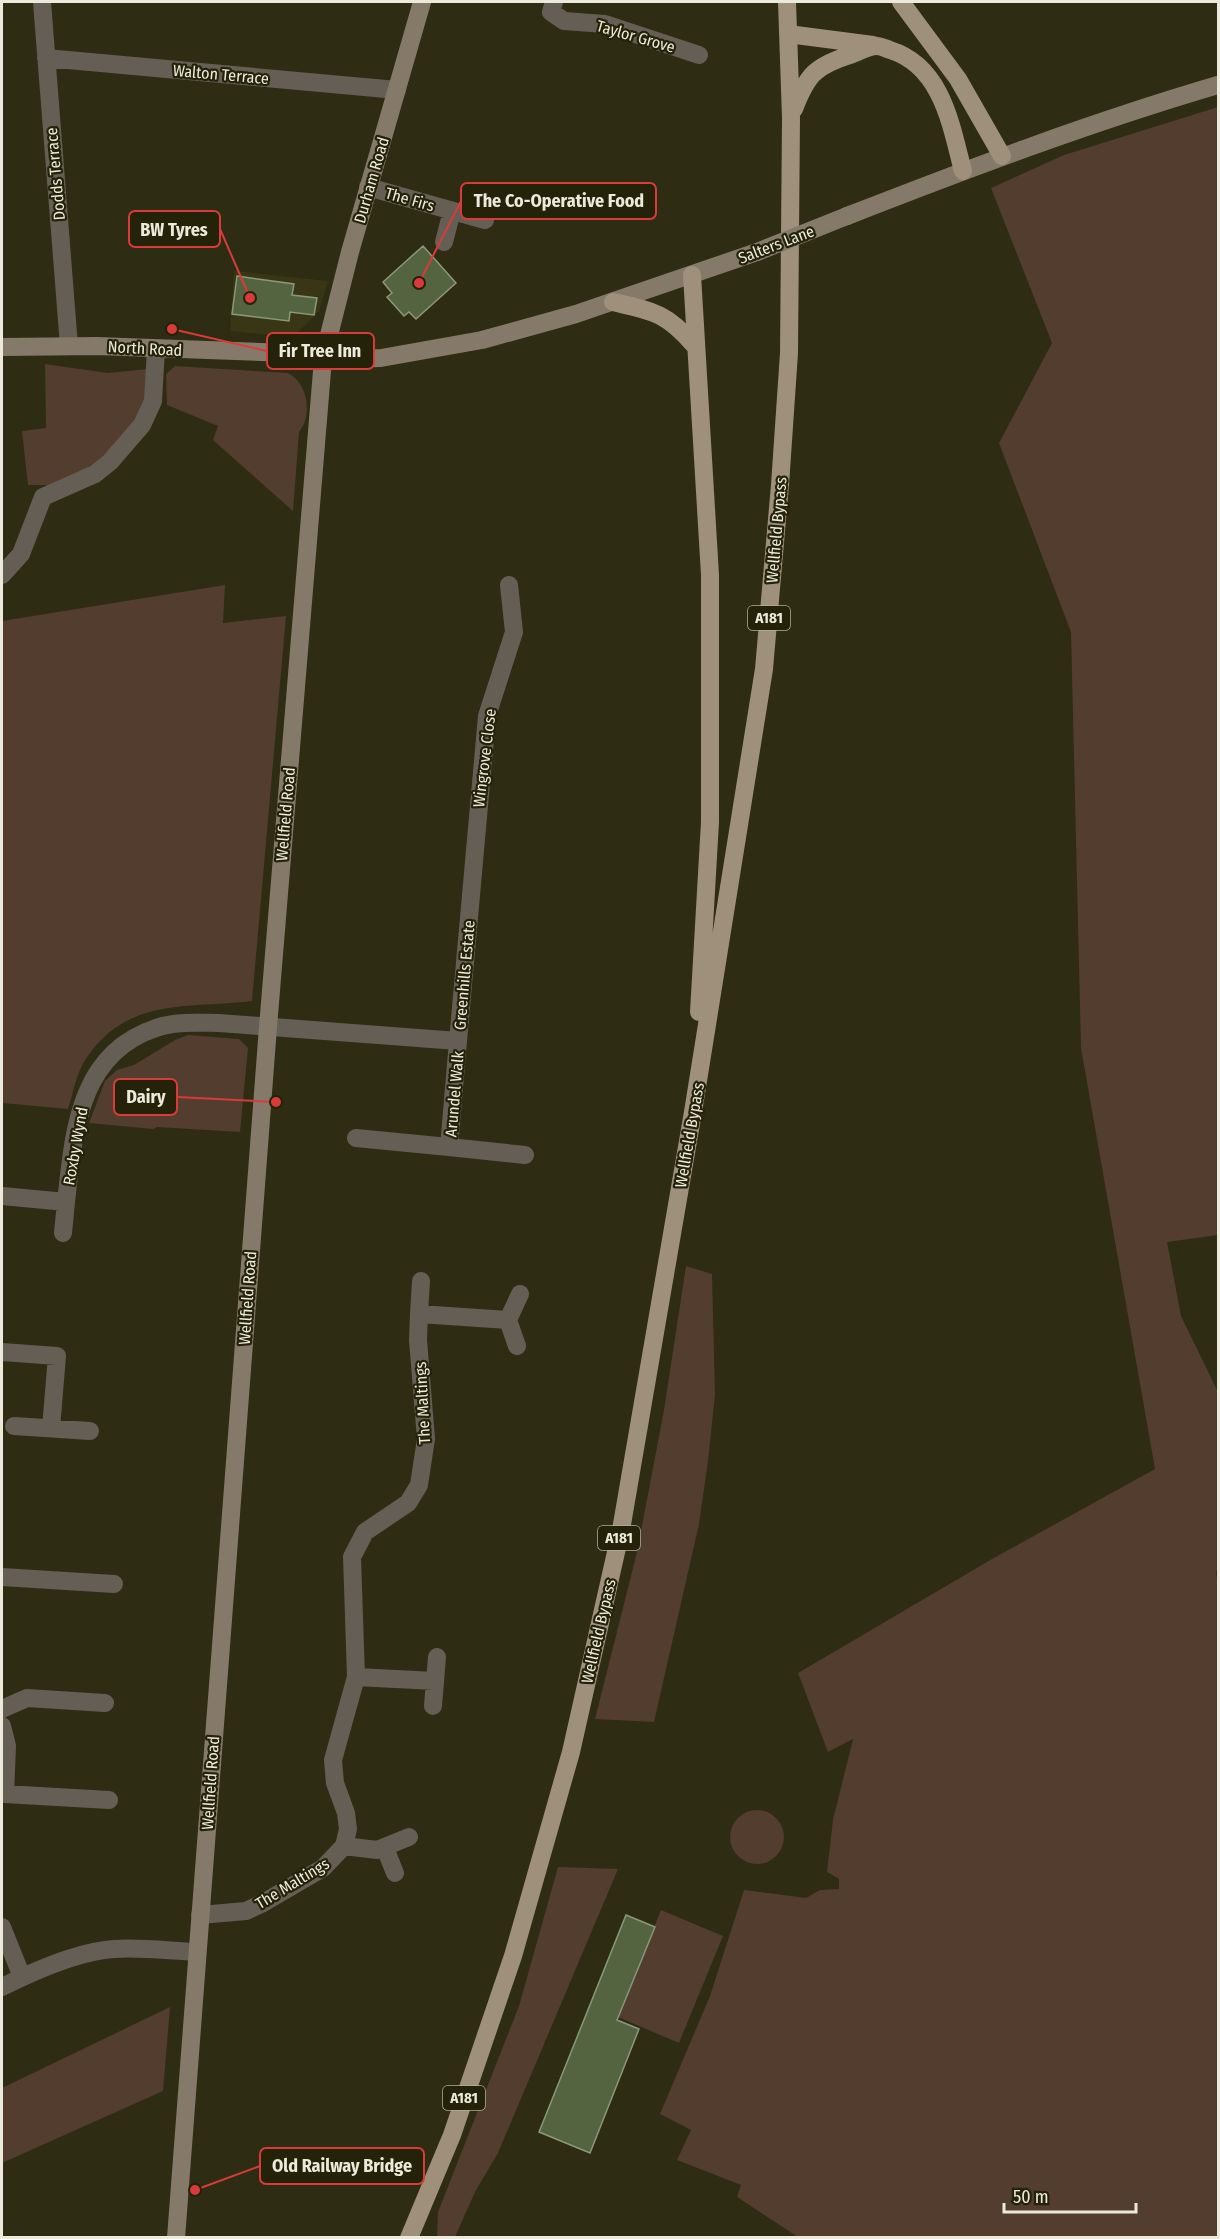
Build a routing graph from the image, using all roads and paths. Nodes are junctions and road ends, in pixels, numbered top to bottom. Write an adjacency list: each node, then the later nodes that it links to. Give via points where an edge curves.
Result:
1 (42, 2): 9 (street, Dodds Terrace)
2 (422, 2): 11 (street, Durham Road)
3 (554, 2): 8 (street, Taylor Grove, via 551,12 564,21 605,24)
4 (787, 2): 6 (main road, Wellfield Bypass / A181)
5 (901, 2): 13 (main road, via 958,79)
6 (788, 34): 7 (main road); 12 (main road, Wellfield Bypass / A181)
7 (877, 46): 12 (main road, via 828,62 805,82); 14 (main road, via 902,54 922,67 936,88 950,123)
8 (699, 55)
9 (46, 58): 11 (street, Walton Terrace); 22 (street, Dodds Terrace)
10 (1218, 85): 13 (street, Salters Lane)
11 (397, 90): 15 (street, Durham Road)
12 (791, 117): 31 (main road, Wellfield Bypass / A181, via 789,353 764,669)
13 (1002, 156): 14 (street, Salters Lane)
14 (963, 171): 19 (street, Salters Lane, bridge)
15 (368, 187): 16 (street, The Firs); 25 (street, Durham Road)
16 (452, 211): 17 (street, The Firs); 18 (street, The Firs)
17 (485, 220)
18 (444, 242)
19 (692, 275): 20 (street, Salters Lane); 21 (main road)
20 (613, 302): 21 (main road, via 655,311 678,326); 25 (street, Salters Lane, via 432,351 381,358)
21 (694, 345): 31 (main road, via 710,575 710,822)
22 (69, 346): 23 (street, North Road); 24 (street, North Road)
23 (2, 347)
24 (156, 349): 25 (street, North Road, via 290,353); 26 (street, via 153,401 142,425 95,474 43,497 21,554)
25 (324, 359): 29 (street, Wellfield Road)
26 (2, 575)
27 (509, 585): 28 (street, Wingrove Close, via 514,632 487,716)
28 (476, 827): 30 (street, Greenhills Estate)
29 (268, 1027): 30 (street, Greenhills Estate); 36 (street, Roxby Wynd, via 189,1023 157,1027 120,1045 94,1077 82,1100); 61 (street, Wellfield Road)
30 (458, 1041): 33 (street, Arundel Walk)
31 (693, 1112): 67 (main road, Wellfield Bypass / A181, via 621,1530 571,1752 513,1956 452,2135)
32 (356, 1138): 33 (street, Arundel Walk)
33 (449, 1147): 34 (street, Arundel Walk)
34 (525, 1155)
35 (2, 1196): 36 (street, Roxby Wynd)
36 (66, 1202): 37 (street)
37 (63, 1233)
38 (421, 1281): 40 (street, The Maltings)
39 (519, 1294): 41 (street)
40 (419, 1314): 41 (street); 50 (street, The Maltings, via 424,1464 419,1485 408,1503 365,1532 352,1557)
41 (508, 1320): 42 (street)
42 (517, 1346)
43 (2, 1352): 45 (street, via 57,1356)
44 (14, 1426): 45 (street)
45 (51, 1428): 46 (street)
46 (90, 1431)
47 (2, 1578): 48 (street)
48 (114, 1584)
49 (437, 1657): 51 (street)
50 (356, 1677): 51 (street); 58 (street, The Maltings, via 333,1760 335,1783 346,1813)
51 (435, 1681): 53 (street)
52 (105, 1703): 54 (street, via 27,1698)
53 (433, 1706)
54 (2, 1709)
55 (2, 1726): 56 (street, via 7,1746 5,1794)
56 (110, 1800)
57 (409, 1837): 59 (street, The Maltings)
58 (344, 1846): 59 (street, The Maltings, via 364,1850); 61 (street, The Maltings, via 323,1868 263,1903 246,1911)
59 (385, 1848): 60 (street)
60 (395, 1873)
61 (200, 1916): 63 (street, Wellfield Road)
62 (2, 1927): 64 (street)
63 (197, 1952): 64 (street, via 114,1949); 66 (street, Wellfield Road)
64 (22, 1977): 65 (street)
65 (2, 1987)
66 (176, 2238)
67 (409, 2238)

